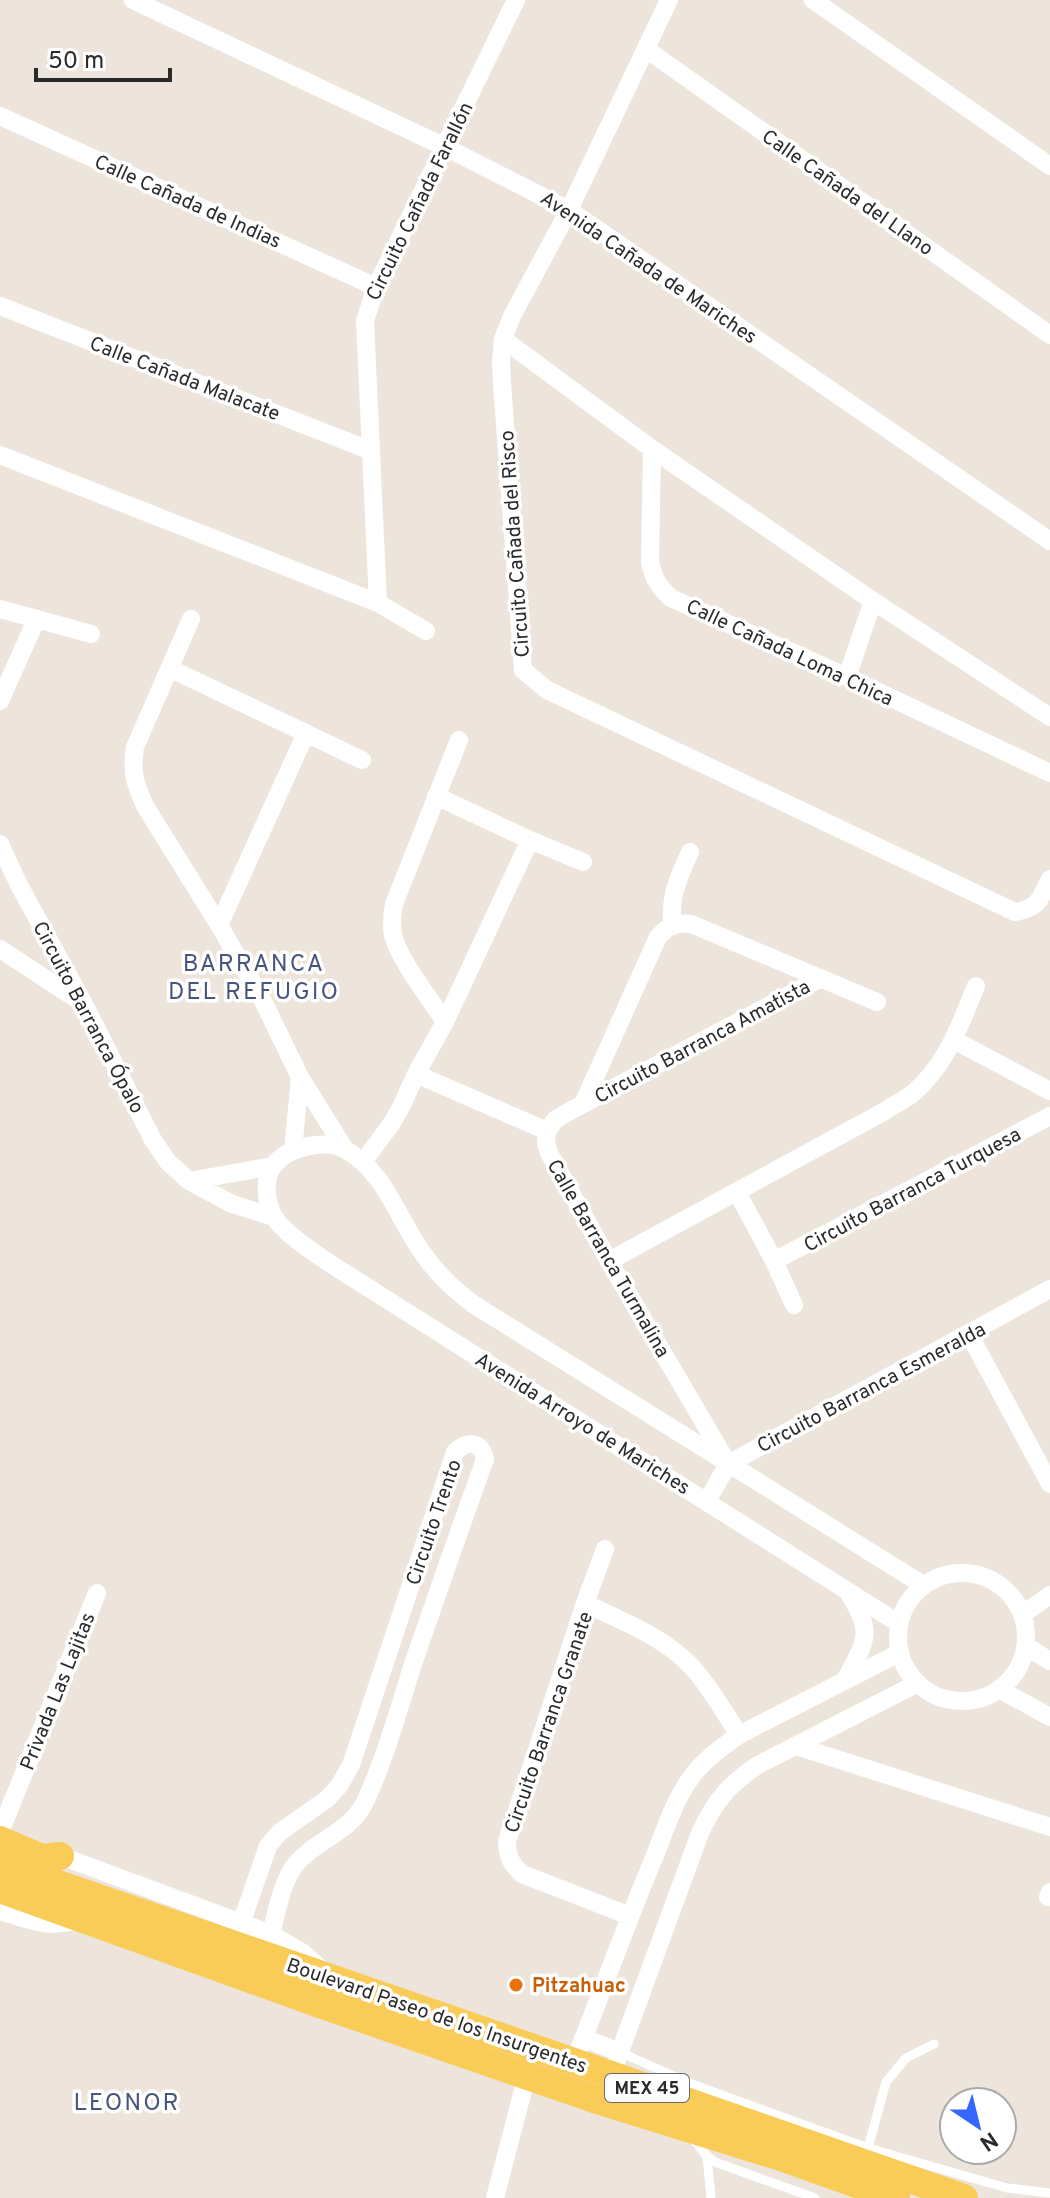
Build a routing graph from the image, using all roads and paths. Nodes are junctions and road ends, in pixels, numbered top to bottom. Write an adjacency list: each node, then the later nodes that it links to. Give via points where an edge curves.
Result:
1 (133, 0): 7 (street, Avenida Cañada de Mariches)
2 (669, 0): 5 (street, Circuito Cañada del Risco)
3 (813, 0): 8 (street)
4 (513, 1): 7 (street, Circuito Cañada Farallón)
5 (646, 49): 9 (street, Circuito Cañada del Risco); 12 (street, Calle Cañada del Llano)
6 (0, 116): 10 (street, Calle Cañada de Indias)
7 (445, 147): 9 (street, Avenida Cañada de Mariches); 10 (street, Circuito Cañada Farallón)
8 (1050, 166)
9 (569, 210): 13 (street, Circuito Cañada del Risco); 17 (street, Avenida Cañada de Mariches)
10 (376, 287): 15 (street, Circuito Cañada Farallón, via 365,321)
11 (0, 306): 15 (street, Calle Cañada Malacate)
12 (1050, 335)
13 (503, 339): 14 (street); 38 (street, Circuito Cañada del Risco, via 523,670 547,690 1015,912 1034,907)
14 (652, 449): 18 (street); 26 (street, Calle Cañada Loma Chica, via 650,562 660,588 671,598)
15 (369, 450): 19 (street, Circuito Cañada Farallón)
16 (0, 455): 19 (street)
17 (1050, 541)
18 (873, 601): 26 (street); 28 (street)
19 (378, 603): 23 (street)
20 (0, 609): 22 (street)
21 (191, 619): 25 (street)
22 (36, 620): 24 (street); 27 (street)
23 (426, 631)
24 (91, 634)
25 (171, 669): 29 (street); 39 (street, via 135,747 135,785)
26 (847, 677): 32 (street, Calle Cañada Loma Chica)
27 (0, 701)
28 (1050, 717)
29 (306, 733): 31 (street); 39 (street)
30 (459, 740): 33 (street)
31 (362, 760)
32 (1050, 773)
33 (436, 796): 34 (street); 46 (street, via 391,919 399,950)
34 (530, 840): 37 (street); 46 (street)
35 (0, 844): 45 (street, Circuito Barranca Ópalo)
36 (690, 852): 40 (street, via 675,885)
37 (583, 862)
38 (1050, 879)
39 (219, 925): 49 (street)
40 (672, 925): 42 (street, Circuito Barranca Amatista, via 691,924); 51 (street, Circuito Barranca Amatista, via 658,937)
41 (0, 949): 45 (street)
42 (821, 978): 44 (street, Circuito Barranca Amatista); 51 (street, Circuito Barranca Amatista)
43 (976, 986): 47 (street)
44 (877, 1002)
45 (84, 1004): 58 (street, Circuito Barranca Ópalo, via 153,1140)
46 (445, 1022): 48 (street)
47 (954, 1040): 50 (street); 59 (street, via 912,1093)
48 (416, 1074): 53 (street, Calle Barranca Turmalina); 56 (street, via 392,1123)
49 (300, 1077): 54 (street); 55 (street)
50 (1050, 1091)
51 (583, 1104): 53 (street, Circuito Barranca Amatista)
52 (1050, 1116): 62 (street, Circuito Barranca Turquesa)
53 (547, 1131): 61 (street, Calle Barranca Turmalina, via 549,1153)
54 (344, 1148): 55 (street, via 328,1144); 56 (street)
55 (293, 1151): 57 (street)
56 (363, 1162): 66 (street, via 381,1182 421,1251 453,1288)
57 (273, 1166): 58 (street); 60 (street, via 267,1182)
58 (189, 1181): 60 (street, Circuito Barranca Ópalo, via 232,1204)
59 (737, 1192): 61 (street); 62 (street)
60 (274, 1217): 68 (street, Avenida Arroyo de Mariches, via 297,1240 378,1294)
61 (609, 1261): 66 (street, Calle Barranca Turmalina)
62 (774, 1261): 64 (street)
63 (1050, 1289): 65 (street, Circuito Barranca Esmeralda)
64 (794, 1305)
65 (969, 1334): 66 (street, Circuito Barranca Esmeralda); 67 (street)
66 (728, 1464): 68 (street); 70 (street)
67 (1050, 1484)
68 (707, 1501): 71 (street, Avenida Arroyo de Mariches)
69 (605, 1549): 75 (street)
70 (923, 1585): 77 (street, via 961,1572 980,1575 999,1583); 78 (street)
71 (847, 1591): 78 (street, Avenida Arroyo de Mariches); 82 (street, via 866,1632)
72 (97, 1593): 92 (street, Privada Las Lajitas)
73 (1050, 1595): 77 (street)
74 (409, 1596): 76 (street); 76 (street, Circuito Trento, via 455,1452 477,1444 485,1459); 88 (street, Circuito Trento)
75 (585, 1603): 86 (street, Circuito Barranca Granate, via 682,1657); 99 (street, Circuito Barranca Granate, via 507,1854 522,1874)
76 (433, 1605): 89 (street, Circuito Trento)
77 (1023, 1614): 79 (street)
78 (898, 1623): 80 (street)
79 (1026, 1646): 81 (street); 84 (street, via 1012,1678)
80 (899, 1653): 82 (street); 83 (street)
81 (1050, 1661)
82 (845, 1680): 86 (street)
83 (916, 1684): 84 (street, via 957,1701 979,1699); 87 (street)
84 (999, 1689): 85 (street)
85 (1050, 1717)
86 (739, 1735): 99 (street, via 715,1752 683,1791)
87 (796, 1746): 91 (street); 106 (street, via 738,1779 709,1813)
88 (351, 1765): 89 (street); 90 (street, Circuito Trento, via 339,1786)
89 (377, 1775): 94 (street, Circuito Trento, via 358,1814)
90 (307, 1813): 94 (street); 101 (street, Circuito Trento, via 268,1846)
91 (1050, 1827)
92 (0, 1833): 95 (street)
93 (0, 1840): 95 (main road, via 42,1858)
94 (328, 1840): 102 (street, Circuito Trento, via 294,1866)
95 (60, 1856): 101 (street)
96 (0, 1864): 103 (main road, Boulevard Paseo de los Insurgentes / MEX 45)
97 (0, 1889): 100 (main road, Boulevard Paseo de los Insurgentes / MEX 45)
98 (0, 1908): 100 (street, via 47,1922)
99 (630, 1916): 105 (street)
100 (79, 1917): 107 (main road, Boulevard Paseo de los Insurgentes / MEX 45)
101 (241, 1924): 102 (street)
102 (271, 1934): 103 (street, via 303,1953)
103 (329, 1978): 105 (main road, Boulevard Paseo de los Insurgentes / MEX 45)
104 (934, 2044): 109 (lane, via 906,2058 886,2082)
105 (579, 2050): 106 (main road, Boulevard Paseo de los Insurgentes / MEX 45)
106 (616, 2064): 109 (lane, via 689,2083); 117 (main road, Boulevard Paseo de los Insurgentes / MEX 45)
107 (527, 2075): 108 (main road, Boulevard Paseo de los Insurgentes / MEX 45); 113 (street)
108 (686, 2129): 110 (lane); 116 (main road, Boulevard Paseo de los Insurgentes / MEX 45)
109 (868, 2148): 111 (lane)
110 (707, 2156): 114 (lane); 115 (lane)
111 (1005, 2193): 112 (lane)
112 (1050, 2193)
113 (495, 2198)
114 (711, 2198)
115 (815, 2198)
116 (896, 2198)
117 (964, 2198)

